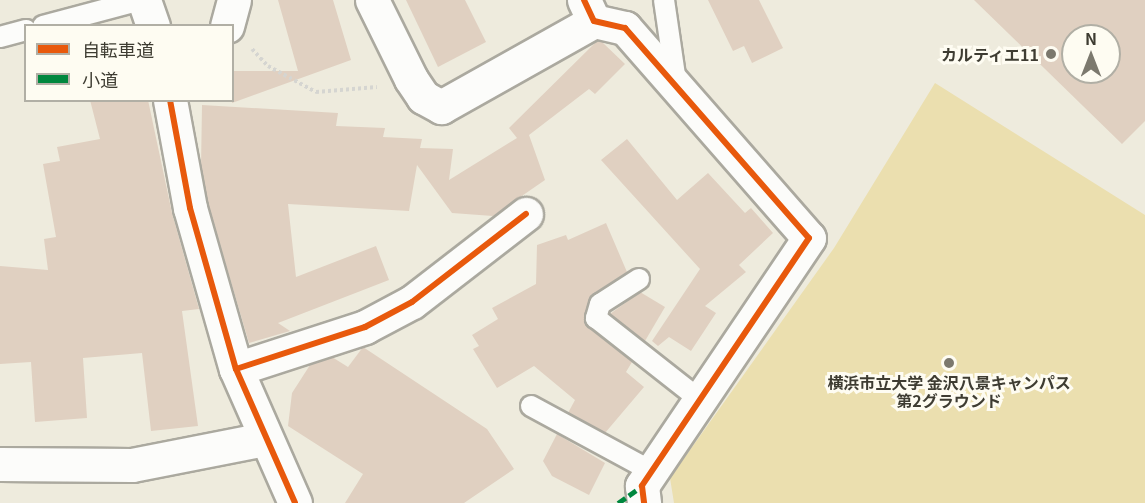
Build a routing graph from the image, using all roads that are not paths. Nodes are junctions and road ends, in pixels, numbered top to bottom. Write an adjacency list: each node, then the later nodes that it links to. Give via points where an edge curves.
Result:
1 (142, 0): 6 (lane); 7 (street)
2 (234, 0): 9 (street)
3 (372, 0): 5 (street, via 411,79 423,97 441,106)
4 (664, 0): 11 (lane)
5 (589, 11): 11 (street, via 625,28)
6 (51, 24)
7 (152, 24)
8 (24, 31): 10 (lane)
9 (237, 35)
10 (0, 37)
11 (677, 87): 16 (street, via 809,238)
12 (170, 102): 15 (street, via 190,208)
13 (526, 214): 15 (street, via 412,302 365,327)
14 (639, 279): 16 (lane, via 600,304 596,318)
15 (236, 369): 18 (street)
16 (699, 399): 20 (street)
17 (531, 406): 20 (lane)
18 (264, 439): 19 (street, via 132,465); 21 (street)
19 (0, 464)
20 (651, 471): 22 (street, via 642,486)
21 (295, 503)
22 (644, 503)

